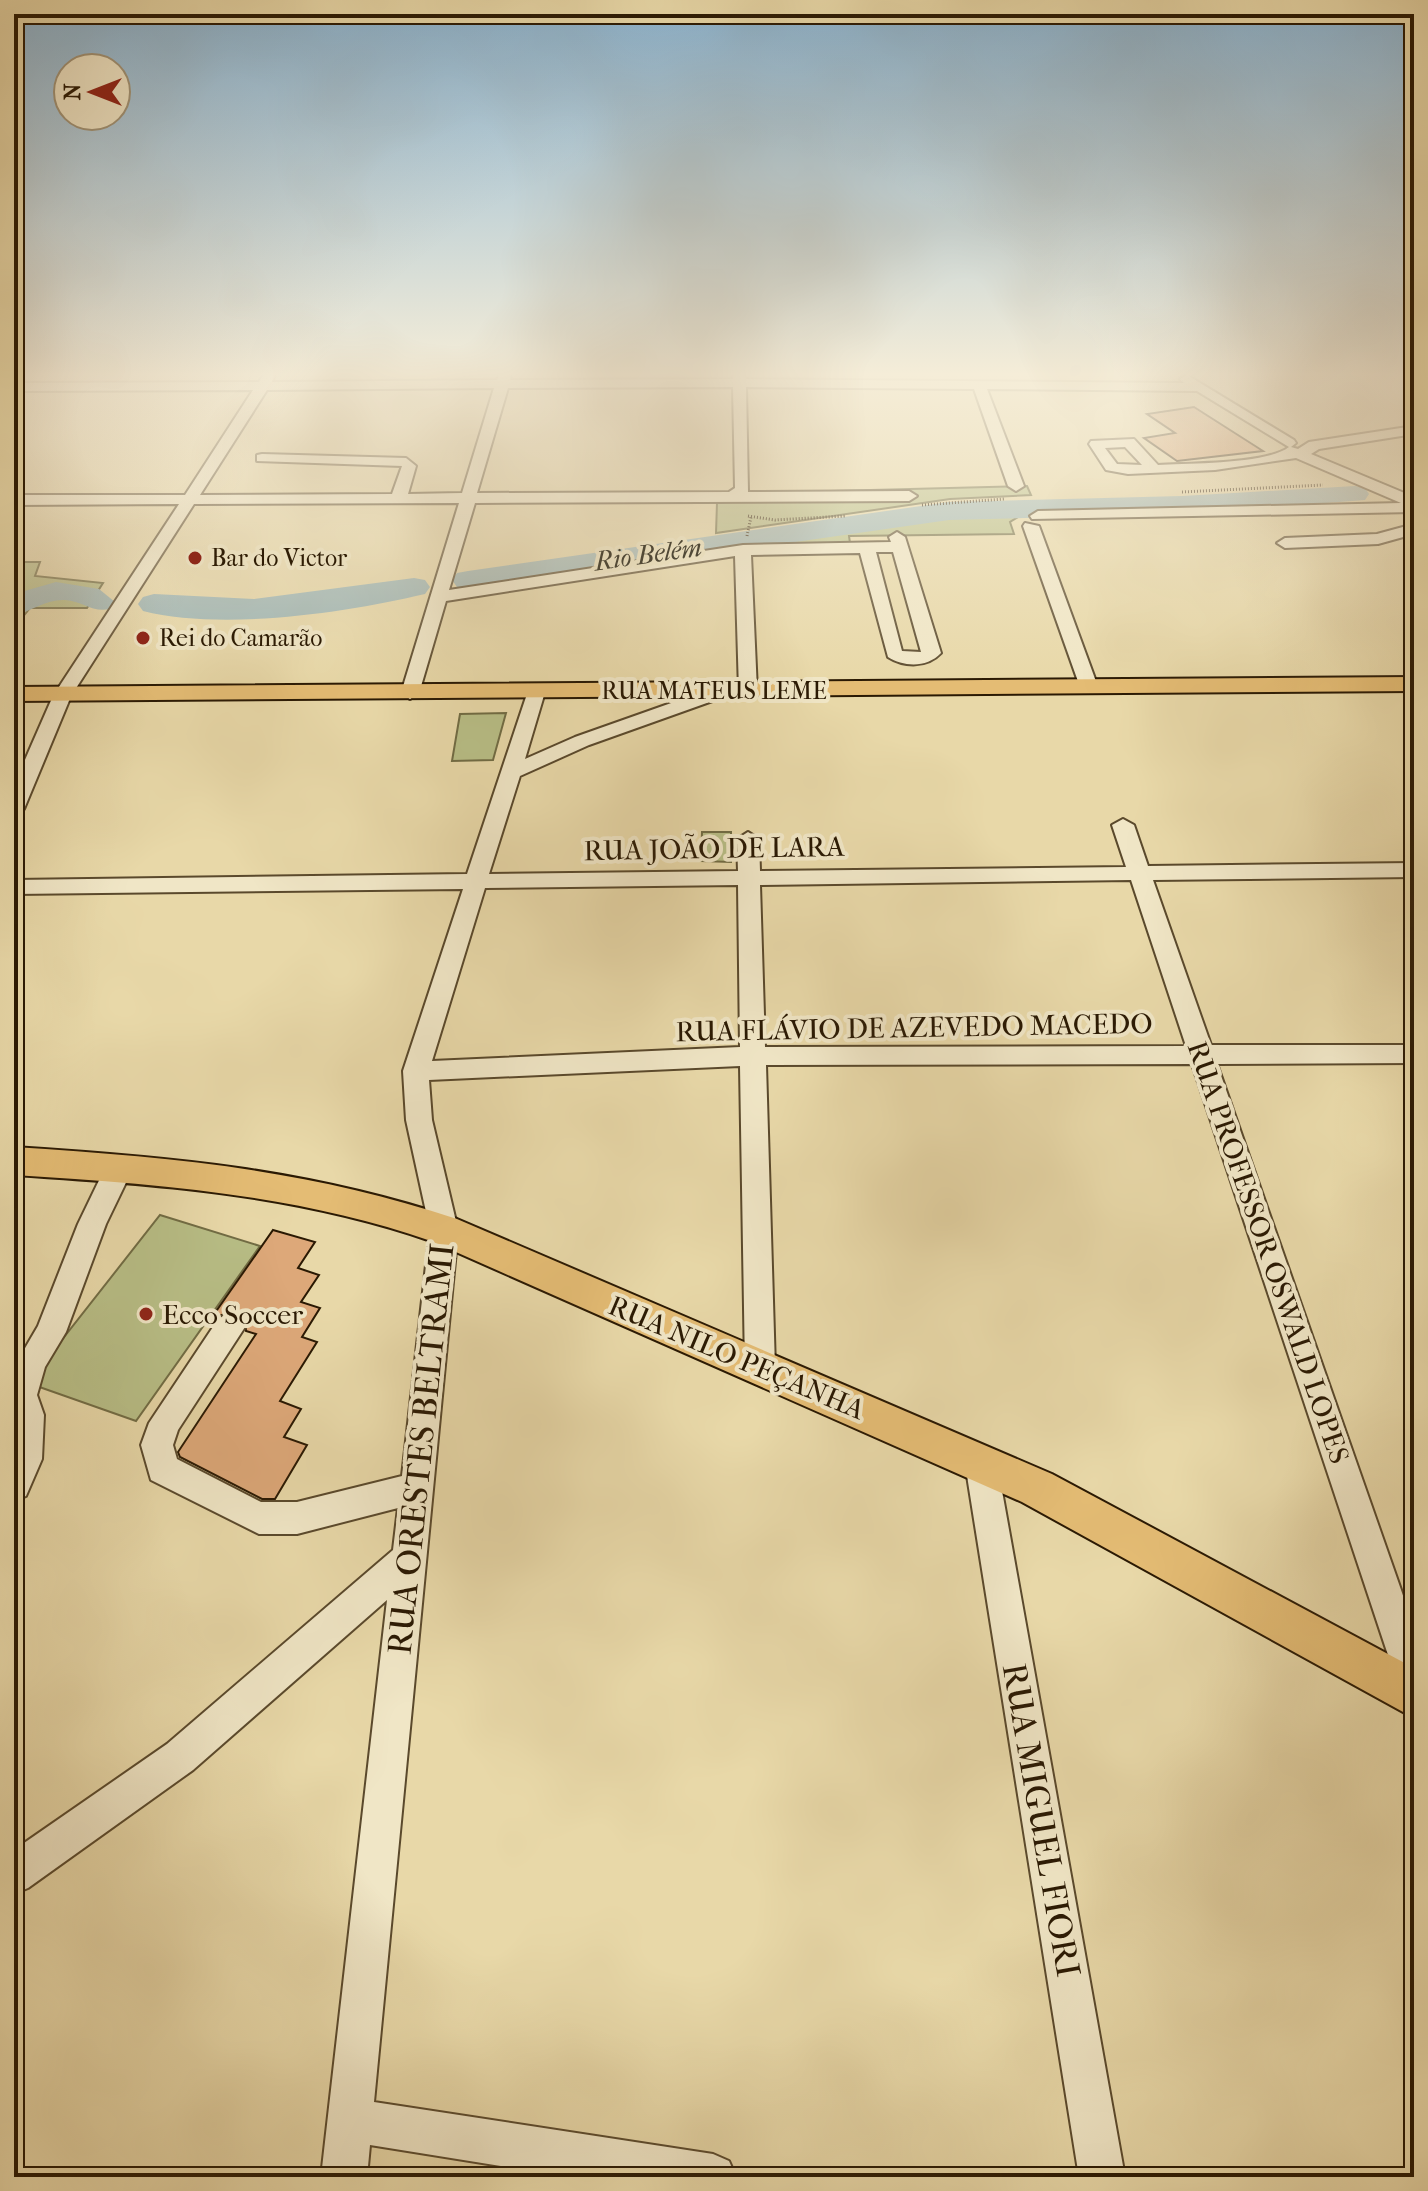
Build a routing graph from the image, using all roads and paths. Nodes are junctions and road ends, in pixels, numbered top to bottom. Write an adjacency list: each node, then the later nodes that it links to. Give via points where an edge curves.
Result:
1 (202, 477): 13 (street)
2 (405, 477): 14 (street)
3 (474, 477): 15 (street)
4 (743, 477): 11 (street, via 743,489)
5 (1013, 477): 9 (street)
6 (1355, 477): 17 (street)
7 (1364, 477): 10 (street)
8 (1414, 485): 10 (street)
9 (1016, 486)
10 (1386, 487): 17 (street)
11 (734, 496): 12 (street); 15 (street)
12 (909, 496)
13 (189, 497): 14 (street); 16 (street); 30 (street)
14 (399, 497): 15 (street)
15 (468, 497): 23 (street)
16 (14, 500)
17 (1414, 503): 25 (street, via 1034,521)
18 (751, 517): 20 (path)
19 (1414, 529): 21 (street, via 1378,539)
20 (745, 543): 22 (street); 23 (street); 26 (street)
21 (1285, 543)
22 (867, 549): 22 (street, via 894,653 918,659 932,653 899,542)
23 (439, 597): 28 (street)
24 (1414, 684): 25 (main road, RUA MATEUS LEME)
25 (1089, 687): 26 (main road, RUA MATEUS LEME)
26 (737, 690): 27 (main road, RUA MATEUS LEME); 31 (street, via 582,741)
27 (536, 692): 28 (main road, RUA MATEUS LEME); 31 (street, RUA ORESTES BELTRAMI)
28 (410, 693): 30 (main road, RUA MATEUS LEME)
29 (14, 694): 30 (main road, RUA MATEUS LEME)
30 (62, 696): 32 (street)
31 (511, 772): 38 (street, RUA ORESTES BELTRAMI)
32 (14, 809)
33 (1123, 825): 36 (street, RUA PROFESSOR OSWALD LOPES)
34 (748, 839): 37 (street)
35 (1414, 870): 36 (street, RUA JOÃO DE LARA)
36 (1140, 873): 37 (street, RUA JOÃO DE LARA); 41 (street, RUA PROFESSOR OSWALD LOPES)
37 (749, 878): 38 (street, RUA JOÃO DE LARA); 42 (street)
38 (474, 881): 39 (street, RUA JOÃO DE LARA); 43 (street, RUA ORESTES BELTRAMI)
39 (14, 887)
40 (1414, 1054): 41 (street, RUA FLÁVIO DE AZEVEDO MACEDO)
41 (1201, 1055): 42 (street, RUA FLÁVIO DE AZEVEDO MACEDO); 53 (street, RUA PROFESSOR OSWALD LOPES)
42 (753, 1056): 43 (street, RUA FLÁVIO DE AZEVEDO MACEDO); 48 (street)
43 (416, 1071): 46 (street, RUA ORESTES BELTRAMI, via 419,1120)
44 (14, 1161): 45 (main road, RUA NILO PEÇANHA)
45 (119, 1168): 46 (main road, RUA NILO PEÇANHA, via 309,1190 365,1202); 50 (street, via 51,1332 31,1362 21,1395 28,1415 26,1459)
46 (444, 1230): 48 (main road, RUA NILO PEÇANHA); 51 (street, RUA ORESTES BELTRAMI)
47 (230, 1327): 51 (street, via 165,1423 157,1445 163,1469 259,1518 297,1518)
48 (760, 1368): 49 (main road, RUA NILO PEÇANHA)
49 (981, 1463): 54 (main road, RUA NILO PEÇANHA, via 1074,1507); 59 (street, RUA MIGUEL FIORI)
50 (14, 1485)
51 (417, 1488): 52 (street, RUA ORESTES BELTRAMI)
52 (409, 1559): 55 (street, via 180,1757); 56 (street, RUA ORESTES BELTRAMI)
53 (1414, 1679)
54 (1414, 1694)
55 (14, 1874)
56 (350, 2120): 57 (street, RUA ORESTES BELTRAMI); 58 (street)
57 (344, 2177)
58 (713, 2177)
59 (1102, 2177)

